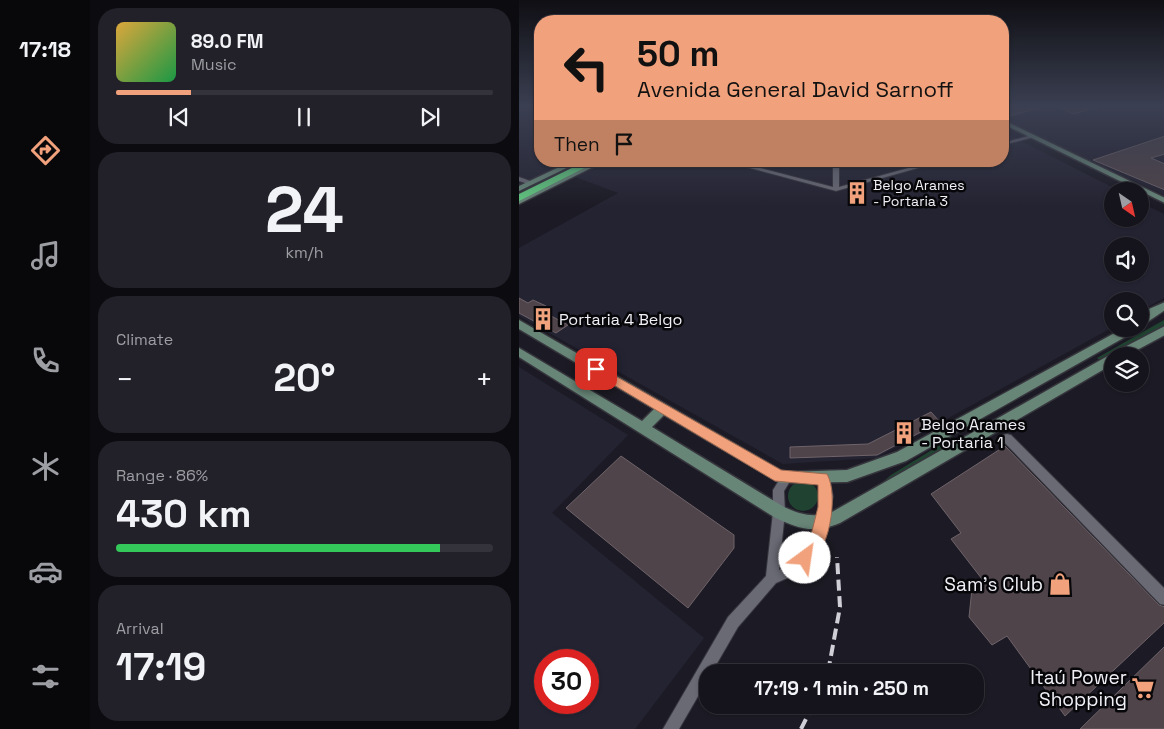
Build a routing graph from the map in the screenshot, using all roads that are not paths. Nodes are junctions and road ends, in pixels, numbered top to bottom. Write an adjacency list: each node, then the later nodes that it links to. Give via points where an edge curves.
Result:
1 (1022, 139): 3 (street); 12 (main road)
2 (1038, 139): 18 (main road)
3 (1009, 142)
4 (574, 167): 13 (main road)
5 (575, 167): 16 (highway)
6 (575, 167): 17 (highway)
7 (590, 167): 19 (main road)
8 (750, 167): 15 (street)
9 (836, 167): 15 (street)
10 (918, 167): 15 (street)
11 (519, 179): 13 (street)
12 (1110, 182)
13 (531, 184): 14 (main road)
14 (519, 189)
15 (836, 189)
16 (519, 193)
17 (519, 198)
18 (1164, 201)
19 (519, 202)
20 (1149, 202): 21 (main road)
21 (1164, 209)
22 (1164, 305): 24 (main road)
23 (1164, 312): 25 (main road)
24 (1149, 315)
25 (1149, 319)
26 (519, 325): 32 (main road)
27 (1164, 331): 29 (main road)
28 (1116, 337): 36 (main road, via 901,457 847,476)
29 (1134, 347)
30 (519, 352): 33 (main road)
31 (1104, 364): 38 (main road, via 905,479)
32 (663, 408): 33 (main road); 35 (main road, via 780,477)
33 (643, 428): 37 (main road)
34 (1007, 438): 40 (street)
35 (787, 478): 36 (main road); 37 (street, via 778,490)
36 (822, 478): 38 (street, via 827,497)
37 (779, 512): 38 (main road, via 807,524); 39 (street)
38 (820, 523): 39 (street, via 817,542 805,558 788,573)
39 (772, 579): 41 (street, via 733,622)
40 (1164, 599)
41 (671, 729)

